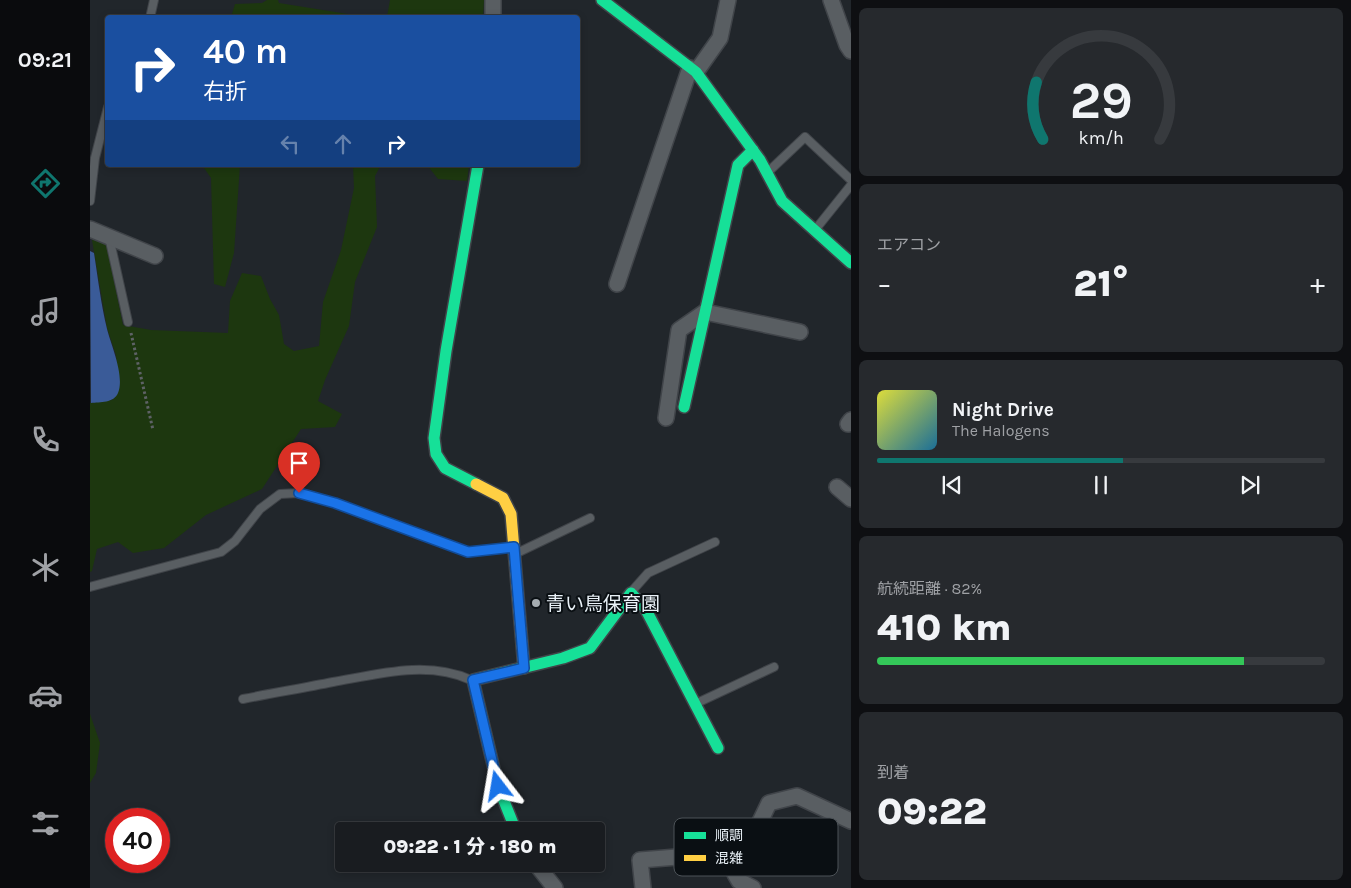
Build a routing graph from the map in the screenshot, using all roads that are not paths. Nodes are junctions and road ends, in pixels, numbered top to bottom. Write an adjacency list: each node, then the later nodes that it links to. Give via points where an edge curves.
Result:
1 (154, 0): 6 (lane)
2 (493, 0): 7 (street)
3 (602, 0): 9 (street)
4 (728, 0): 9 (street, via 720,38)
5 (831, 0): 8 (street)
6 (151, 15)
7 (493, 15)
8 (851, 51)
9 (693, 70): 11 (street); 22 (street)
10 (105, 119): 16 (lane, via 95,158)
11 (753, 150): 13 (street); 23 (street, via 738,166)
12 (478, 167): 32 (street, via 434,438 436,454 446,468 503,498 511,514)
13 (767, 173): 14 (lane, via 805,136); 18 (street, via 782,201)
14 (851, 180)
15 (851, 185): 18 (lane)
16 (90, 200)
17 (90, 229): 19 (street)
18 (815, 230): 21 (street)
19 (109, 237): 20 (street); 24 (lane)
20 (155, 256)
21 (851, 263)
22 (617, 284)
23 (705, 312): 25 (street); 26 (street); 27 (street, via 679,330)
24 (128, 322)
25 (800, 332)
26 (684, 406)
27 (666, 418)
28 (837, 487): 29 (street)
29 (851, 499)
30 (590, 518): 32 (lane)
31 (715, 542): 34 (lane, via 648,573)
32 (514, 550): 33 (lane, via 468,552 335,503 299,493 280,494 260,509 235,541 221,552); 36 (street)
33 (90, 587)
34 (631, 592): 36 (street, via 590,648); 39 (street, via 646,608)
35 (774, 667): 39 (lane)
36 (524, 668): 37 (street)
37 (473, 680): 38 (lane, via 455,672 421,669 382,673); 43 (street, via 498,786)
38 (242, 699)
39 (695, 704): 40 (street)
40 (718, 748)
41 (762, 818): 42 (street, via 769,803 796,796)
42 (851, 821)
43 (512, 822)
44 (674, 857): 48 (street, via 640,860)
45 (542, 872): 47 (street)
46 (736, 876): 49 (street)
47 (555, 888)
48 (643, 888)
49 (753, 888)

